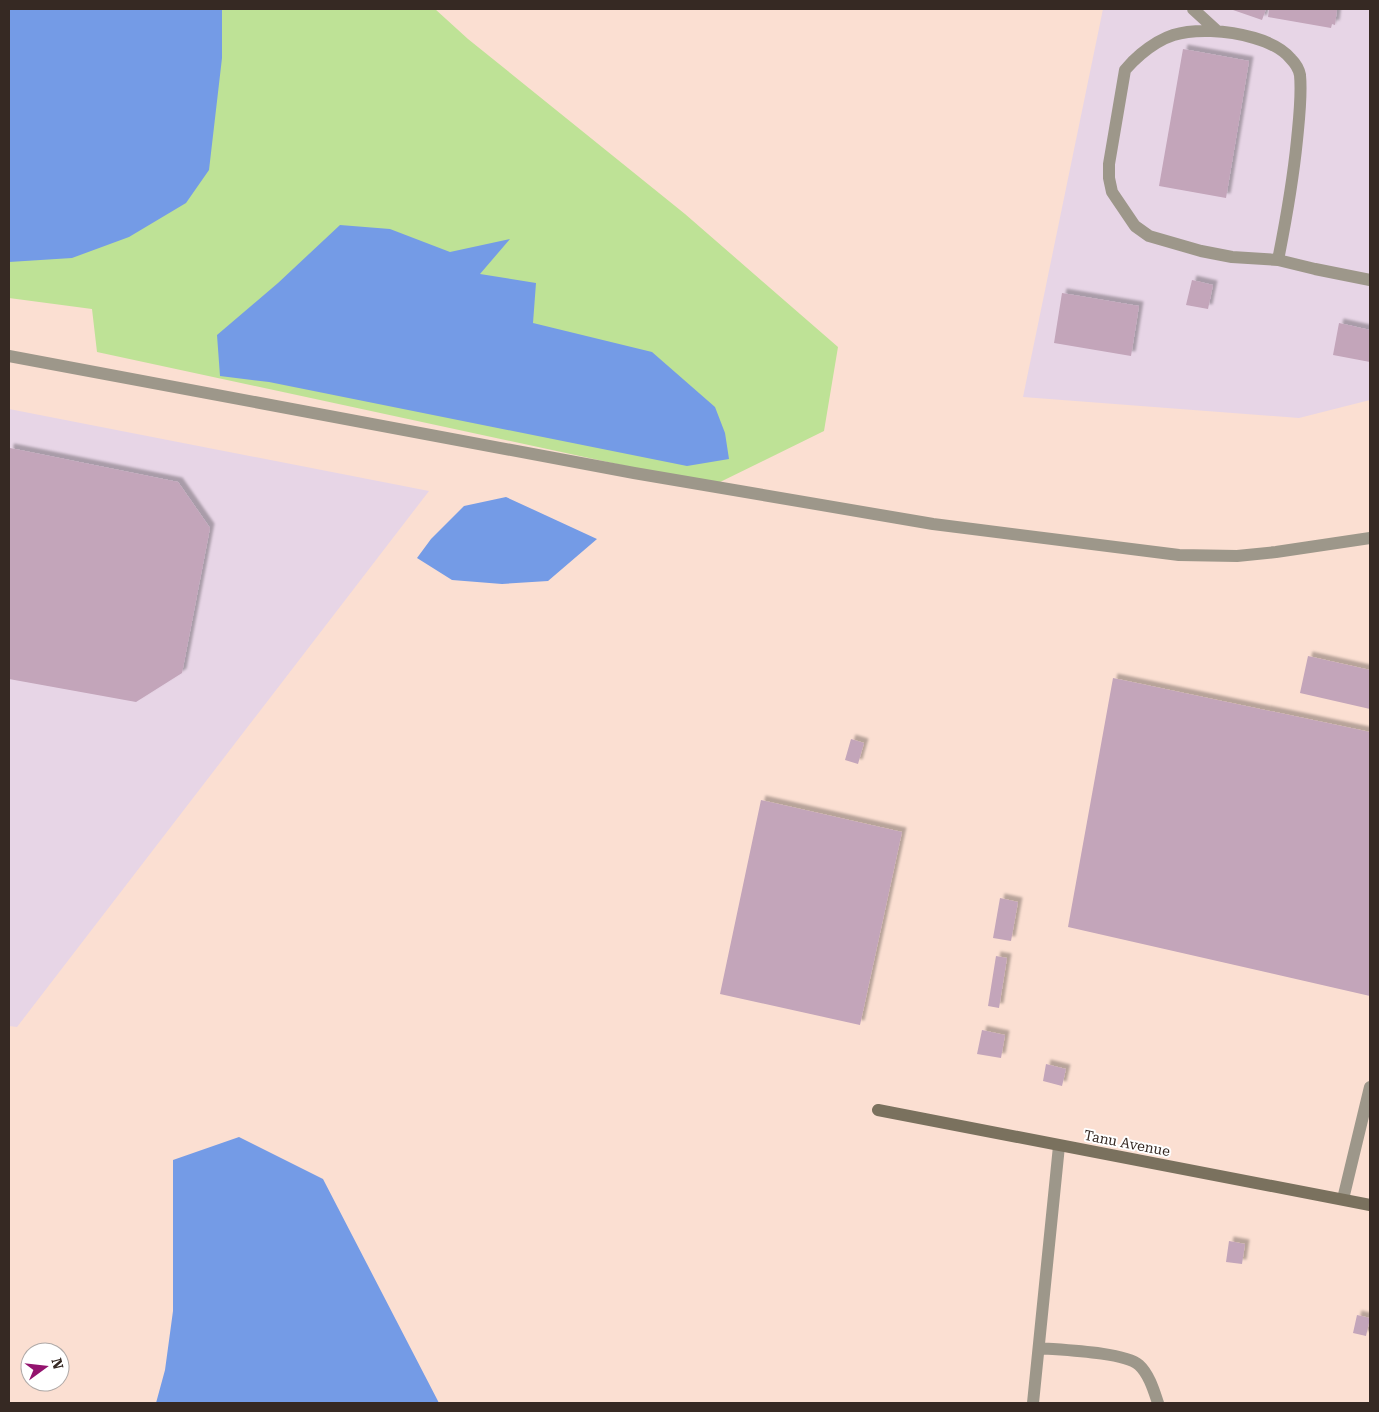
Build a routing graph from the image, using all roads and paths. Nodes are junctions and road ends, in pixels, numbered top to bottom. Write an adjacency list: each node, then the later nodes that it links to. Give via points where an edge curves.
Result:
1 (1193, 9): 2 (street)
2 (1217, 32): 3 (street, via 1261,39 1288,55 1299,71 1295,163); 3 (street, via 1173,34 1155,43 1125,70 1109,164 1112,192 1135,226 1149,236 1232,257)
3 (1278, 260): 4 (street)
4 (1370, 280)
5 (9, 356): 6 (street, via 634,473 933,524 1179,555 1237,556)
6 (1370, 538)
7 (1370, 1087): 10 (street)
8 (878, 1110): 9 (street, Tanu Avenue)
9 (1060, 1146): 10 (street, Tanu Avenue); 12 (street)
10 (1343, 1199): 11 (street, Tanu Avenue)
11 (1370, 1204)
12 (1039, 1348): 13 (street); 14 (street, via 1115,1356 1138,1365 1152,1384)
13 (1033, 1403)
14 (1158, 1403)

